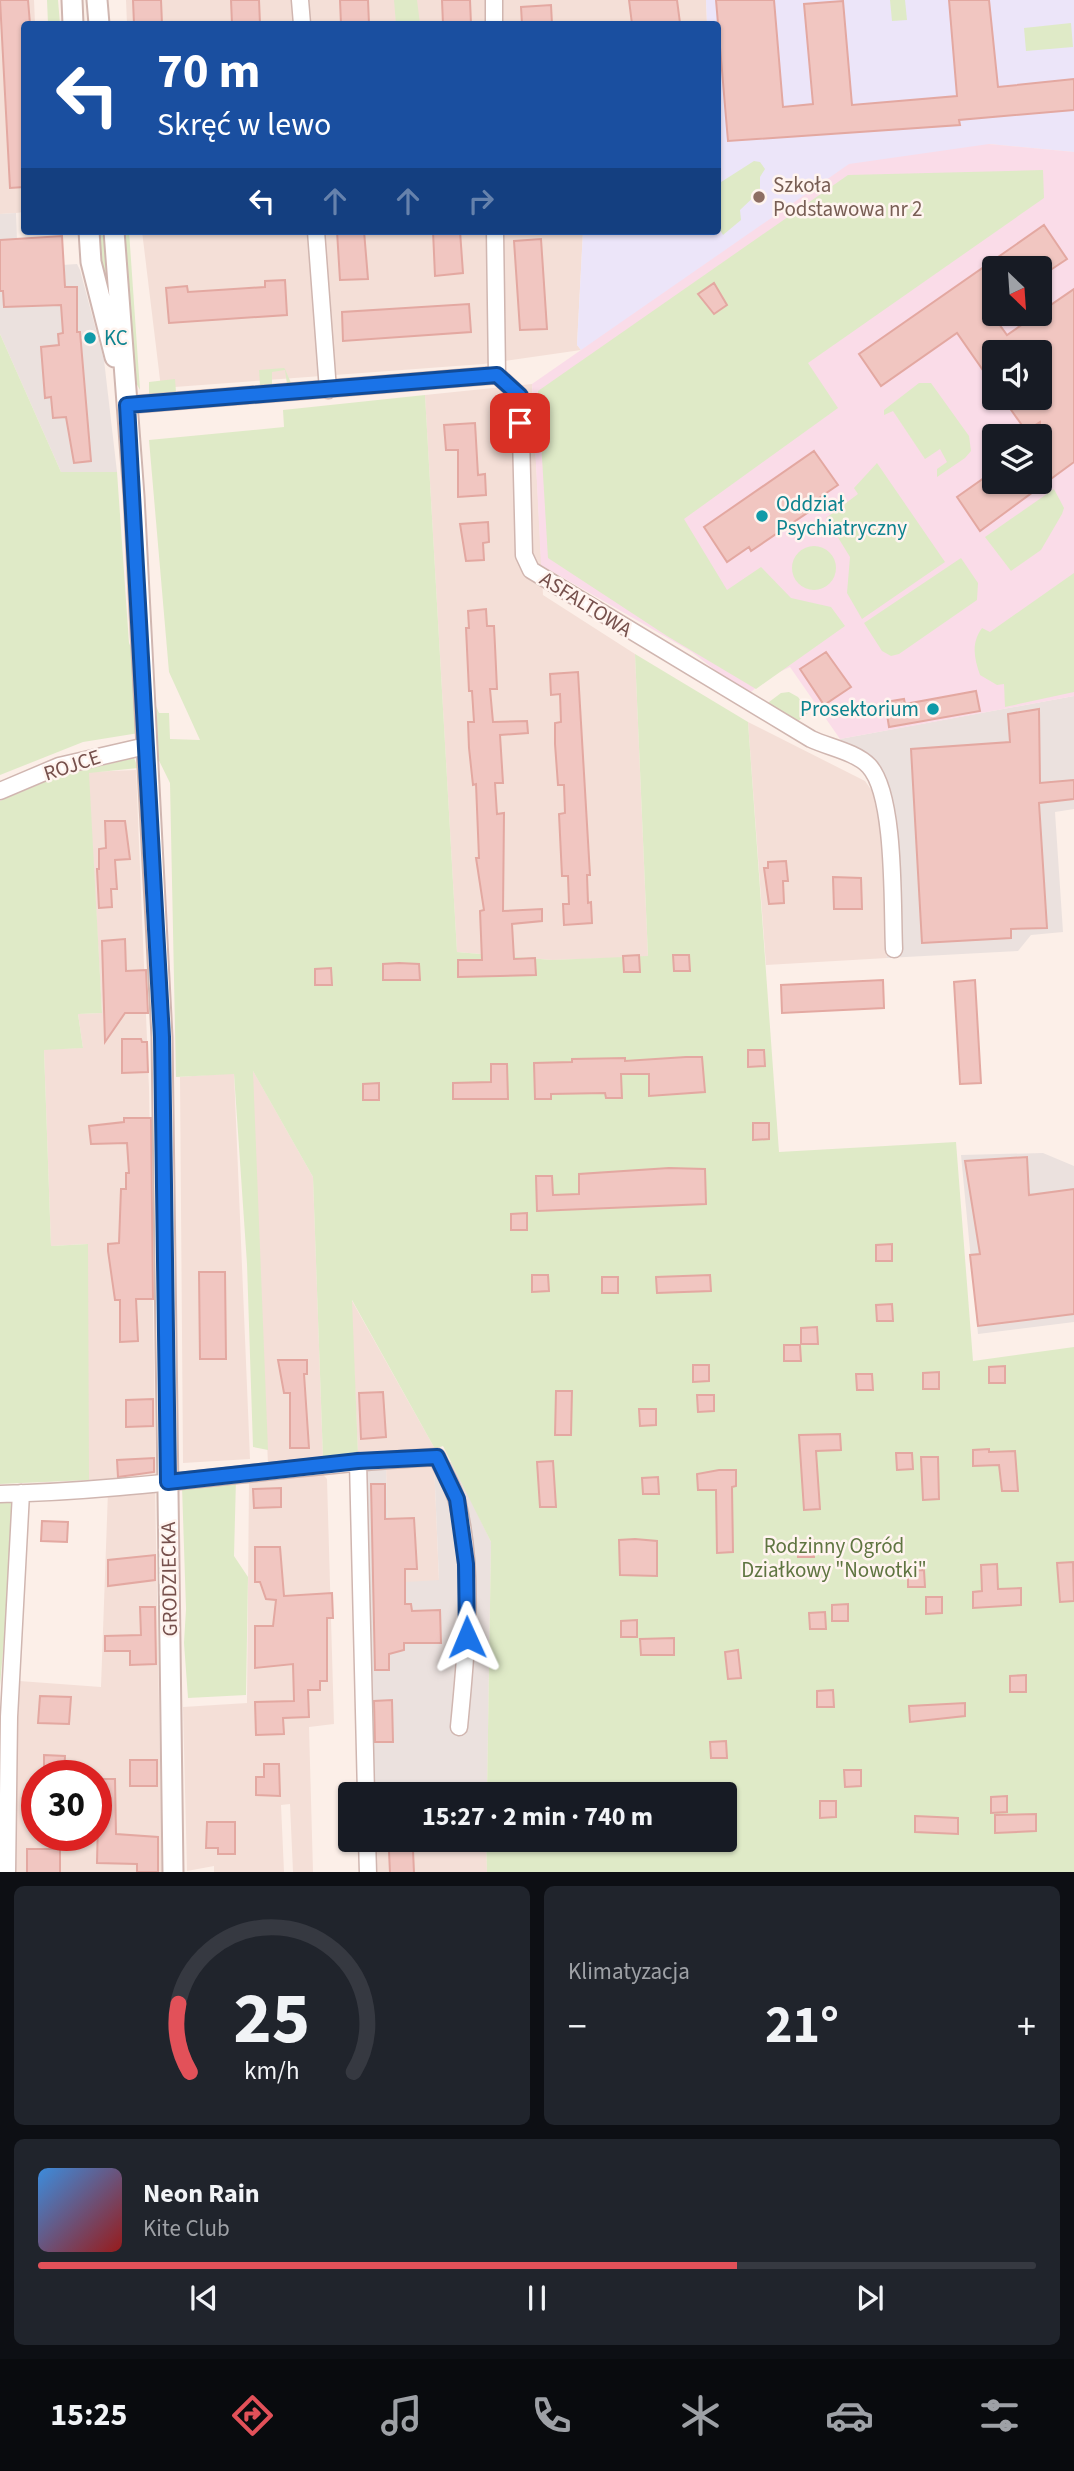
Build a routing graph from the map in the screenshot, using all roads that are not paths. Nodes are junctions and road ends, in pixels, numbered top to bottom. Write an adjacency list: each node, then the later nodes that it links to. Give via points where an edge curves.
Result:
1 (72, 0): 5 (street)
2 (97, 0): 6 (street)
3 (300, 0): 7 (street)
4 (494, 0): 8 (street)
5 (74, 21)
6 (99, 21)
7 (302, 21)
8 (494, 21)
9 (89, 235): 15 (street, GRODZIECKA, via 91,262)
10 (114, 235): 15 (street, GRODZIECKA)
11 (316, 235): 14 (street)
12 (495, 235): 13 (street)
13 (497, 375): 14 (street); 18 (street, ASFALTOWA, via 520,396 524,555 531,570 811,739 870,767 887,801)
14 (328, 390): 15 (street)
15 (127, 405): 16 (street, GRODZIECKA)
16 (146, 746): 17 (street, ROJCE, via 59,766); 20 (street, GRODZIECKA, via 162,1037)
17 (0, 791)
18 (894, 949)
19 (358, 1461): 20 (street); 23 (street, via 437,1457 457,1499 466,1564 467,1637); 24 (street)
20 (168, 1482): 21 (street); 27 (street, GRODZIECKA)
21 (21, 1493): 22 (street); 26 (street, via 8,1731)
22 (0, 1494)
23 (459, 1727)
24 (366, 1782)
25 (367, 1852): 28 (street)
26 (7, 1872)
27 (173, 1872)
28 (368, 1872)

